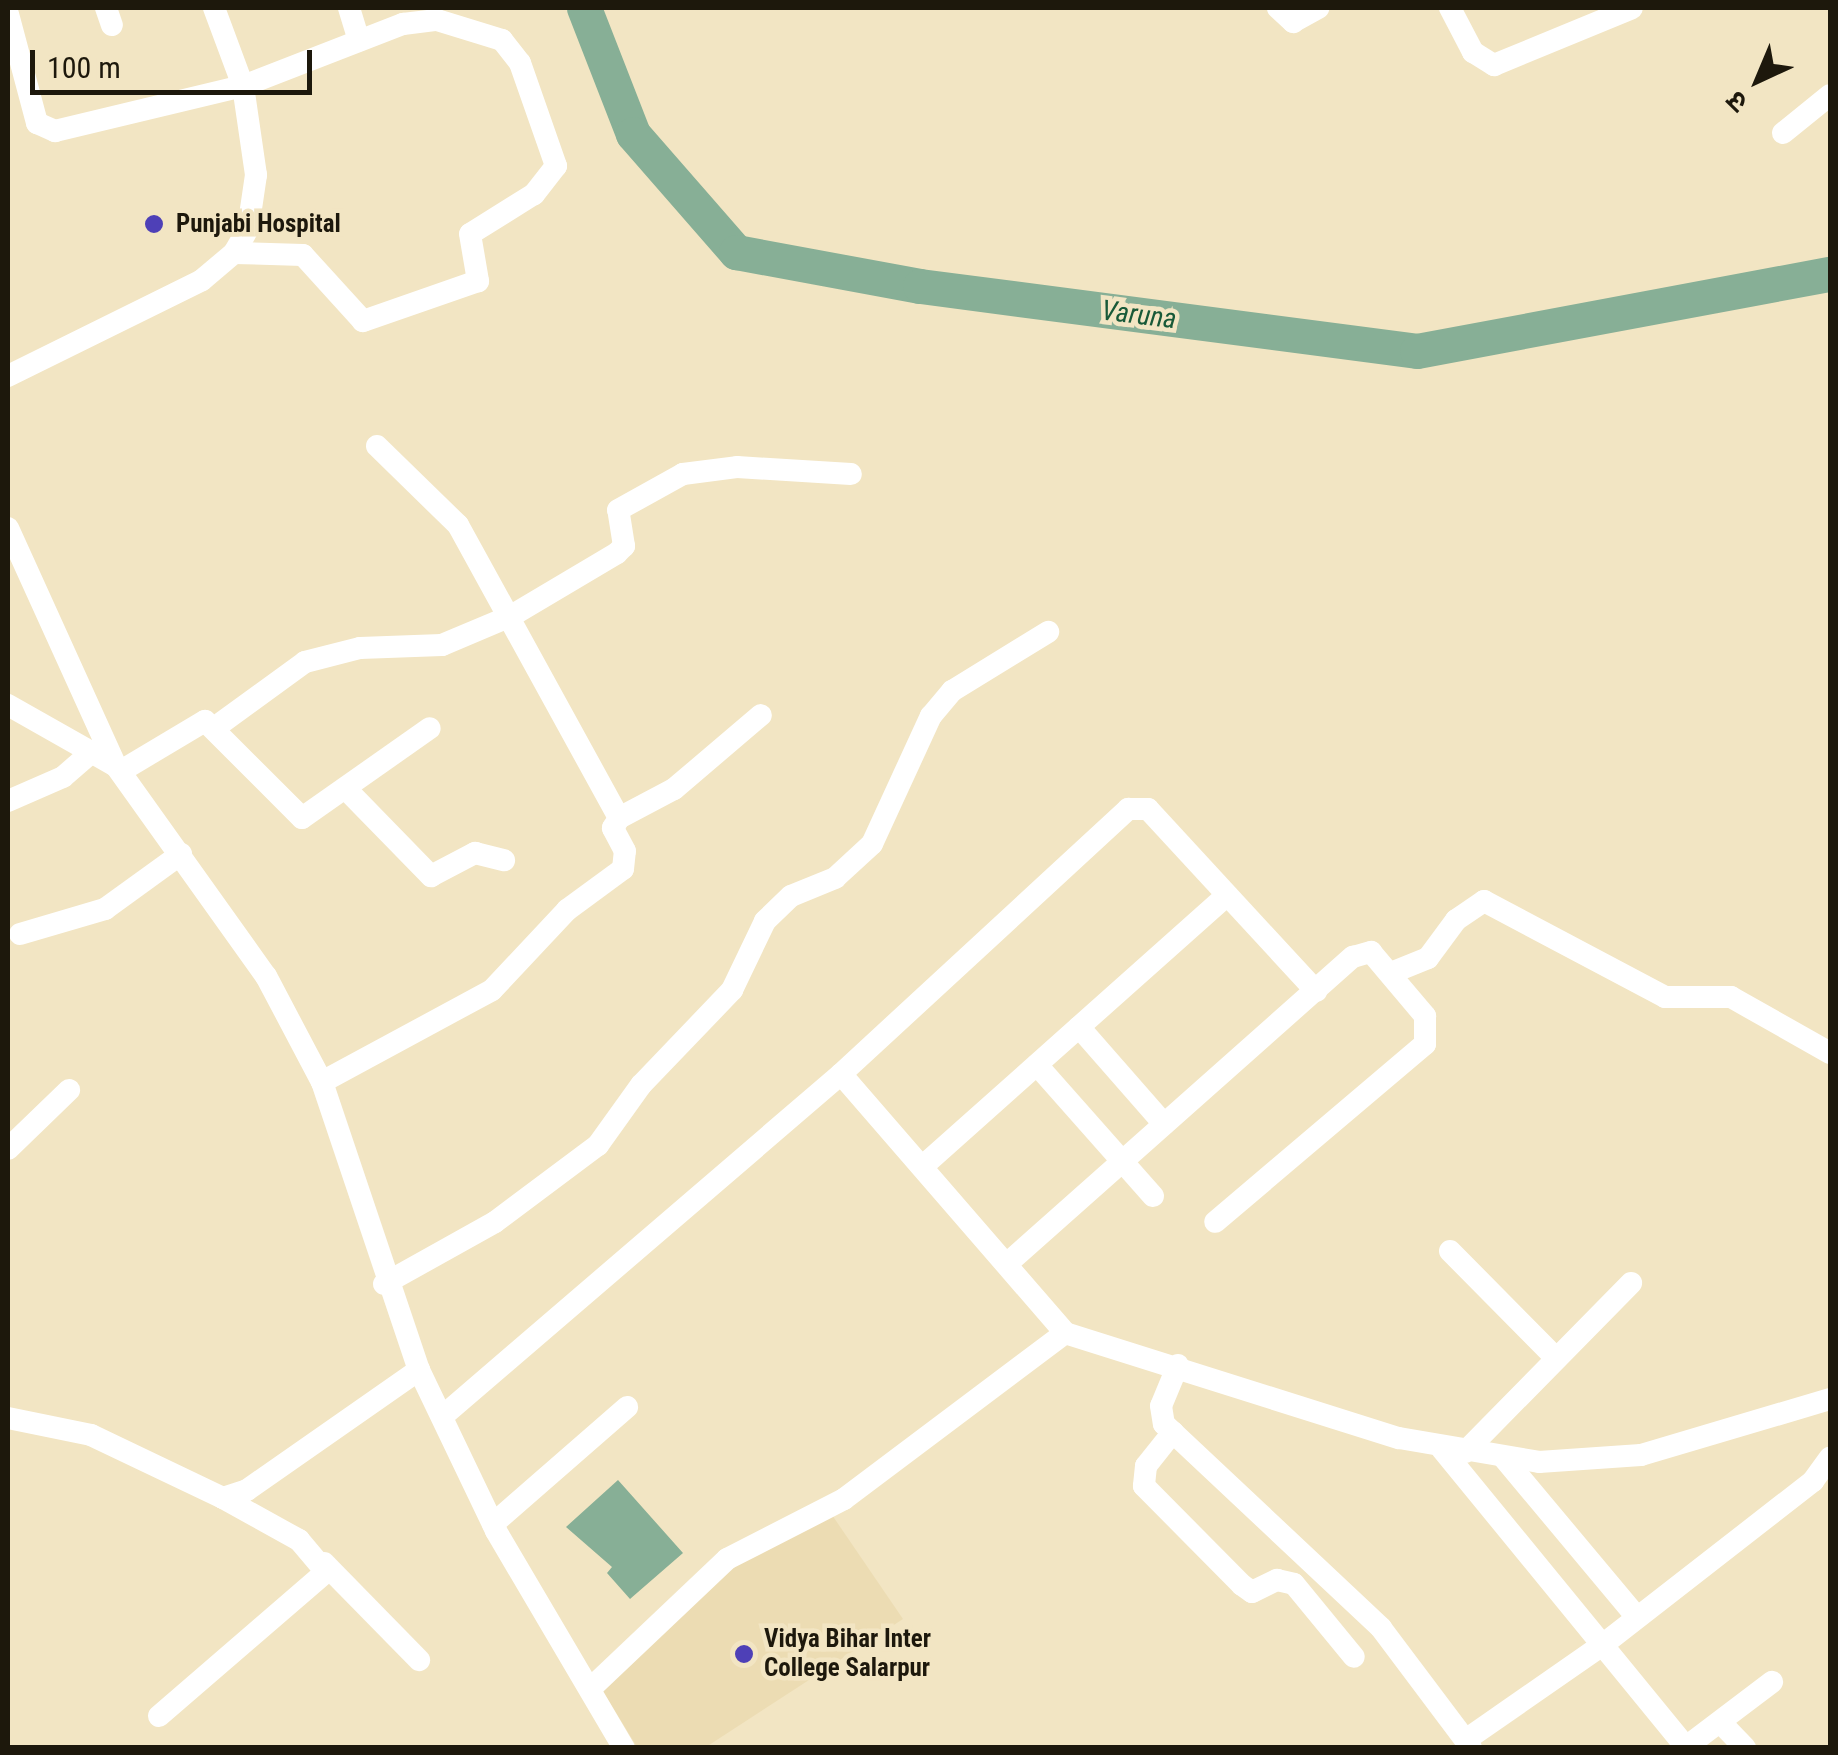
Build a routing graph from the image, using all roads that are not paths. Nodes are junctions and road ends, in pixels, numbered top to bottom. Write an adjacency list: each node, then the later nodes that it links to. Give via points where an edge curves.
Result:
1 (214, 8): 9 (street)
2 (349, 8): 8 (street)
3 (1278, 8): 4 (street, via 1293,22)
4 (1318, 8)
5 (1450, 8): 6 (street, via 1473,52 1494,65)
6 (1632, 8)
7 (8, 14): 9 (street, via 37,122 47,131)
8 (359, 41): 9 (street); 12 (street, via 437,20 502,40 544,116 556,166 548,180 470,234 478,281 363,322 302,255)
9 (243, 86): 12 (street, via 256,175 248,229)
10 (1830, 95): 11 (street)
11 (1783, 132)
12 (234, 254): 13 (street, via 202,280)
13 (8, 376)
14 (377, 446): 17 (street, via 444,506)
15 (851, 474): 17 (street, via 737,467 683,474 618,510 624,546 617,552)
16 (8, 528): 24 (street)
17 (511, 616): 21 (street, via 442,645 360,648 304,662); 27 (street)
18 (1048, 632): 49 (street, via 952,692 916,744 872,844 835,878 791,896 764,921 732,990 641,1084 598,1145 495,1222)
19 (8, 705): 23 (street)
20 (761, 715): 27 (street, via 674,789)
21 (218, 726): 24 (street, via 192,724); 25 (street, via 295,815 310,815)
22 (430, 728): 25 (street)
23 (93, 751): 24 (street); 26 (street, via 63,777)
24 (119, 769): 28 (street)
25 (346, 790): 29 (street, via 431,876 476,854)
26 (8, 801)
27 (618, 818): 38 (street, via 623,869 567,910 492,990)
28 (181, 854): 31 (street, via 105,909); 38 (street, via 266,976)
29 (504, 860)
30 (1227, 895): 33 (street); 34 (street); 37 (street, via 1148,809 1128,809)
31 (20, 934)
32 (1390, 973): 33 (street, via 1365,951); 35 (street, via 1428,958 1456,920 1484,900 1665,997 1731,997); 45 (street, via 1426,1016 1426,1044)
33 (1316, 991): 40 (street)
34 (1079, 1027): 36 (street); 40 (street)
35 (1830, 1053)
36 (1037, 1065): 42 (street); 43 (street)
37 (842, 1074): 43 (street); 56 (street)
38 (322, 1082): 49 (street)
39 (69, 1090): 41 (street)
40 (1164, 1124): 42 (street)
41 (8, 1150)
42 (1120, 1162): 44 (street); 47 (street)
43 (924, 1166): 47 (street)
44 (1153, 1196)
45 (1215, 1222)
46 (1450, 1251): 51 (street)
47 (1009, 1262): 50 (street)
48 (1630, 1283): 51 (street)
49 (384, 1284): 53 (street)
50 (1065, 1332): 52 (street); 70 (street, via 844,1499 727,1560)
51 (1554, 1356): 59 (street)
52 (1178, 1364): 58 (street, via 1160,1416); 59 (street)
53 (419, 1370): 56 (street); 62 (street, via 247,1490)
54 (1830, 1399): 60 (street, via 1596,1464)
55 (627, 1407): 63 (street)
56 (444, 1415): 63 (street)
57 (8, 1418): 62 (street, via 91,1434)
58 (1173, 1432): 67 (street, via 1146,1466 1144,1486 1252,1592 1278,1580 1294,1584); 73 (street, via 1380,1628)
59 (1454, 1451): 60 (street); 66 (street)
60 (1503, 1457): 65 (street)
61 (1830, 1458): 65 (street, via 1813,1481)
62 (223, 1498): 64 (street, via 299,1540)
63 (492, 1524): 70 (street)
64 (324, 1563): 68 (street); 71 (street, via 320,1582)
65 (1637, 1618): 66 (street)
66 (1605, 1643): 72 (street, via 1686,1746); 73 (street)
67 (1354, 1656)
68 (419, 1660)
69 (1772, 1682): 72 (street)
70 (590, 1690): 74 (street)
71 (159, 1716)
72 (1722, 1724): 75 (street)
73 (1469, 1743)
74 (624, 1748)
75 (1745, 1748)

